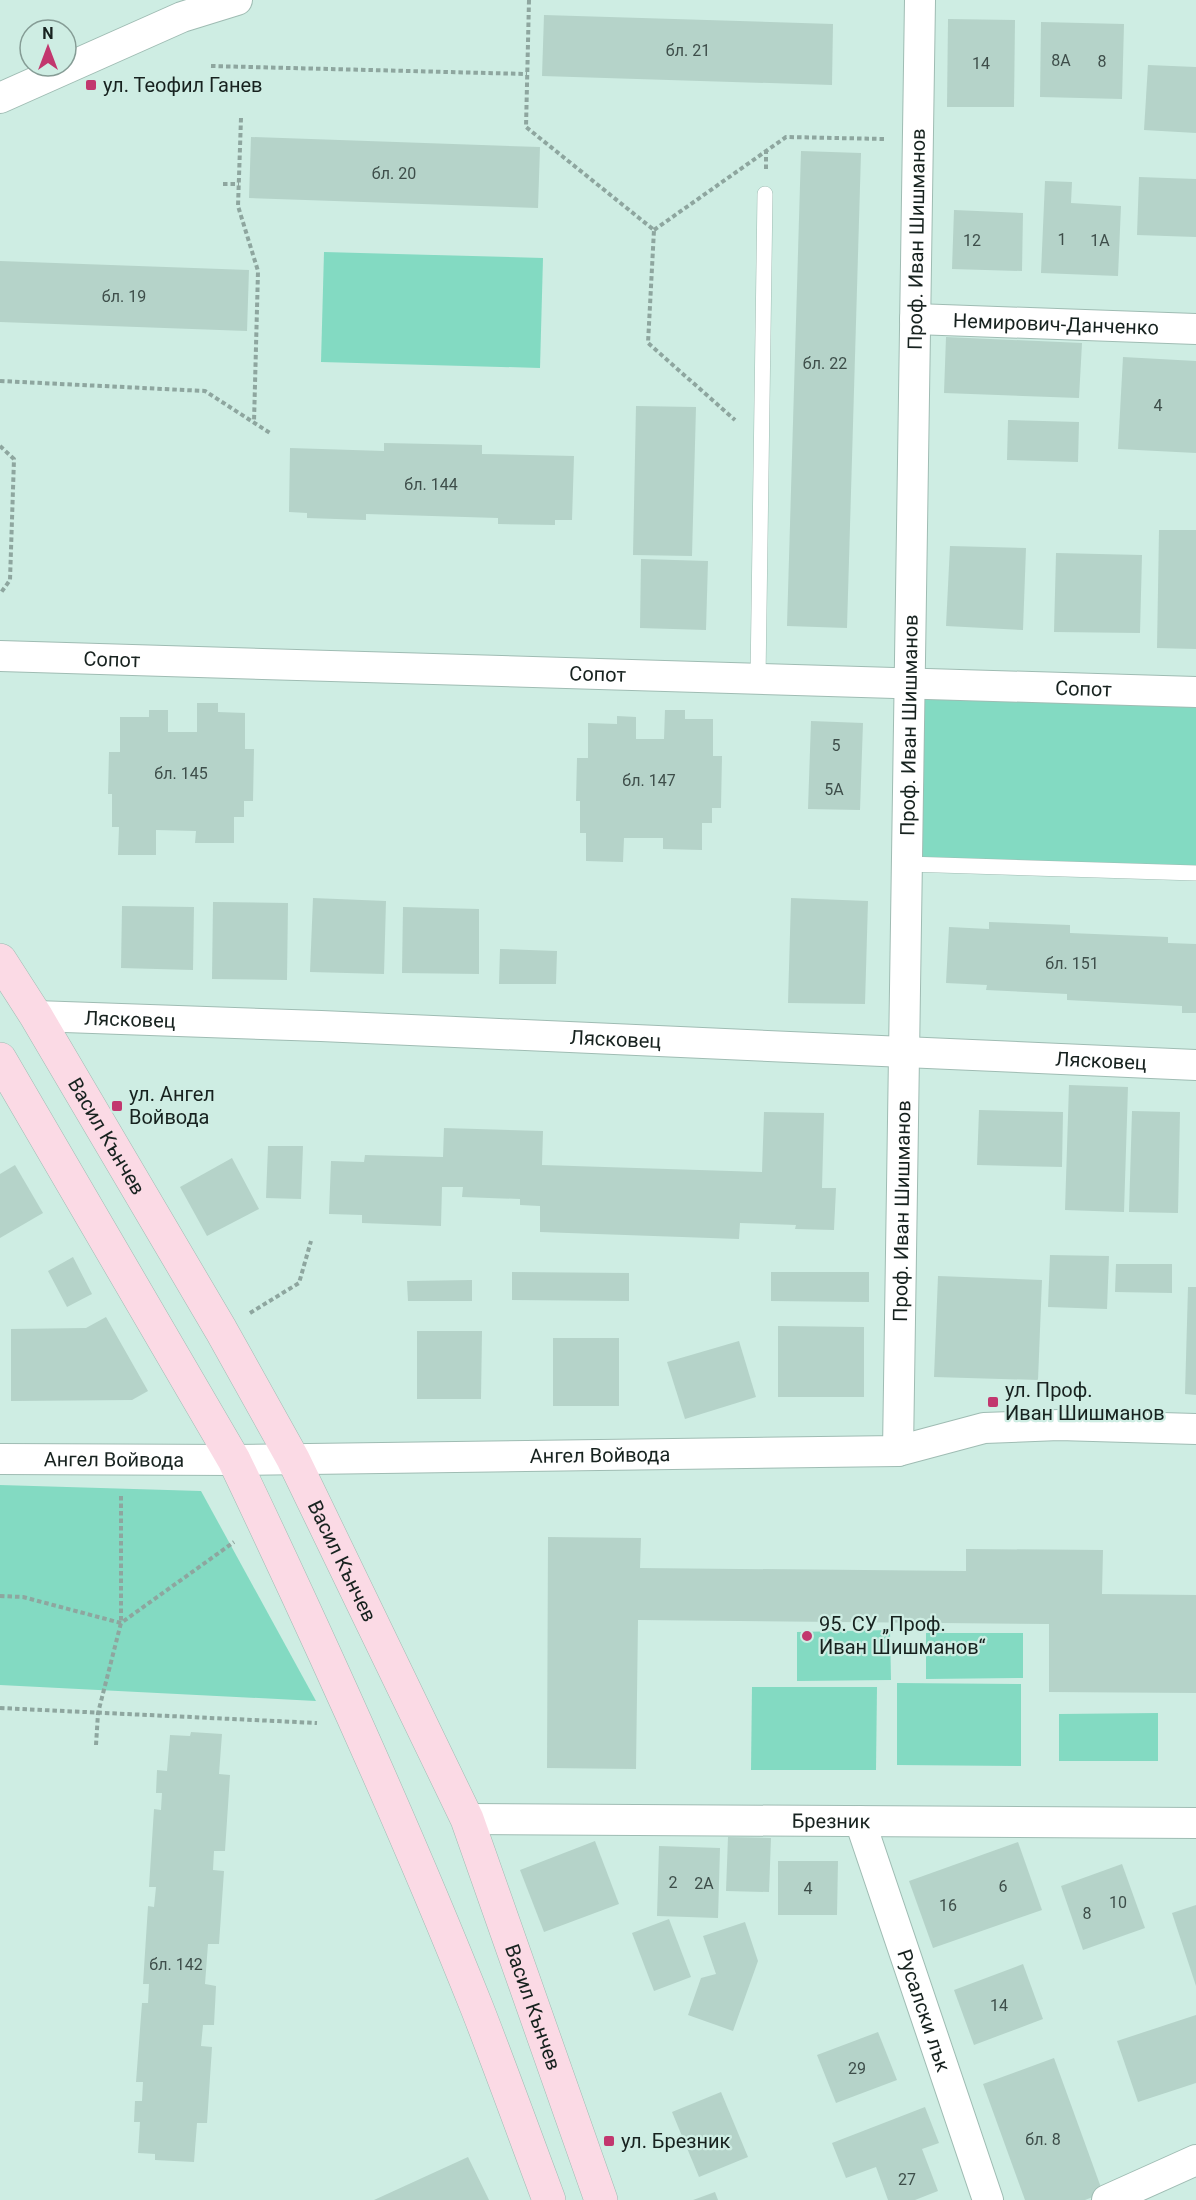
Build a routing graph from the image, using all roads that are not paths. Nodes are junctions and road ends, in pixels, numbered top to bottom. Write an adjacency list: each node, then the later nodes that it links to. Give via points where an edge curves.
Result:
1 (237, 0): 3 (street, via 182,17)
2 (920, 0): 5 (street, Проф. Иван Шишманов)
3 (0, 98)
4 (765, 194): 8 (lane)
5 (915, 319): 6 (street, Немирович-Данченко); 9 (street, Проф. Иван Шишманов)
6 (1196, 329)
7 (0, 656): 8 (street, Сопот)
8 (758, 679): 9 (street, Сопот)
9 (910, 682): 10 (street, Сопот); 11 (street, Проф. Иван Шишманов)
10 (1196, 692)
11 (907, 864): 12 (lane); 15 (street, Проф. Иван Шишманов)
12 (1196, 873)
13 (0, 960): 14 (street, Васил Кънчев)
14 (36, 1016): 15 (street, Лясковец); 20 (street, Васил Кънчев)
15 (904, 1052): 17 (street, Лясковец); 19 (street, Проф. Иван Шишманов)
16 (0, 1059): 22 (street)
17 (1196, 1065)
18 (1196, 1429): 19 (street, Ангел Войвода, via 1059,1425 984,1428)
19 (898, 1451): 20 (street, Ангел Войвода)
20 (293, 1459): 22 (street, Ангел Войвода); 23 (street, Васил Кънчев)
21 (0, 1460): 22 (street, Ангел Войвода)
22 (234, 1460): 27 (street, via 358,1725 477,2008)
23 (467, 1819): 24 (street, Брезник); 28 (street, Васил Кънчев)
24 (860, 1821): 25 (street, Брезник); 29 (street, Русалски лък)
25 (1196, 1823)
26 (1196, 2160): 30 (street)
27 (549, 2200)
28 (602, 2200)
29 (987, 2200)
30 (1107, 2200)

